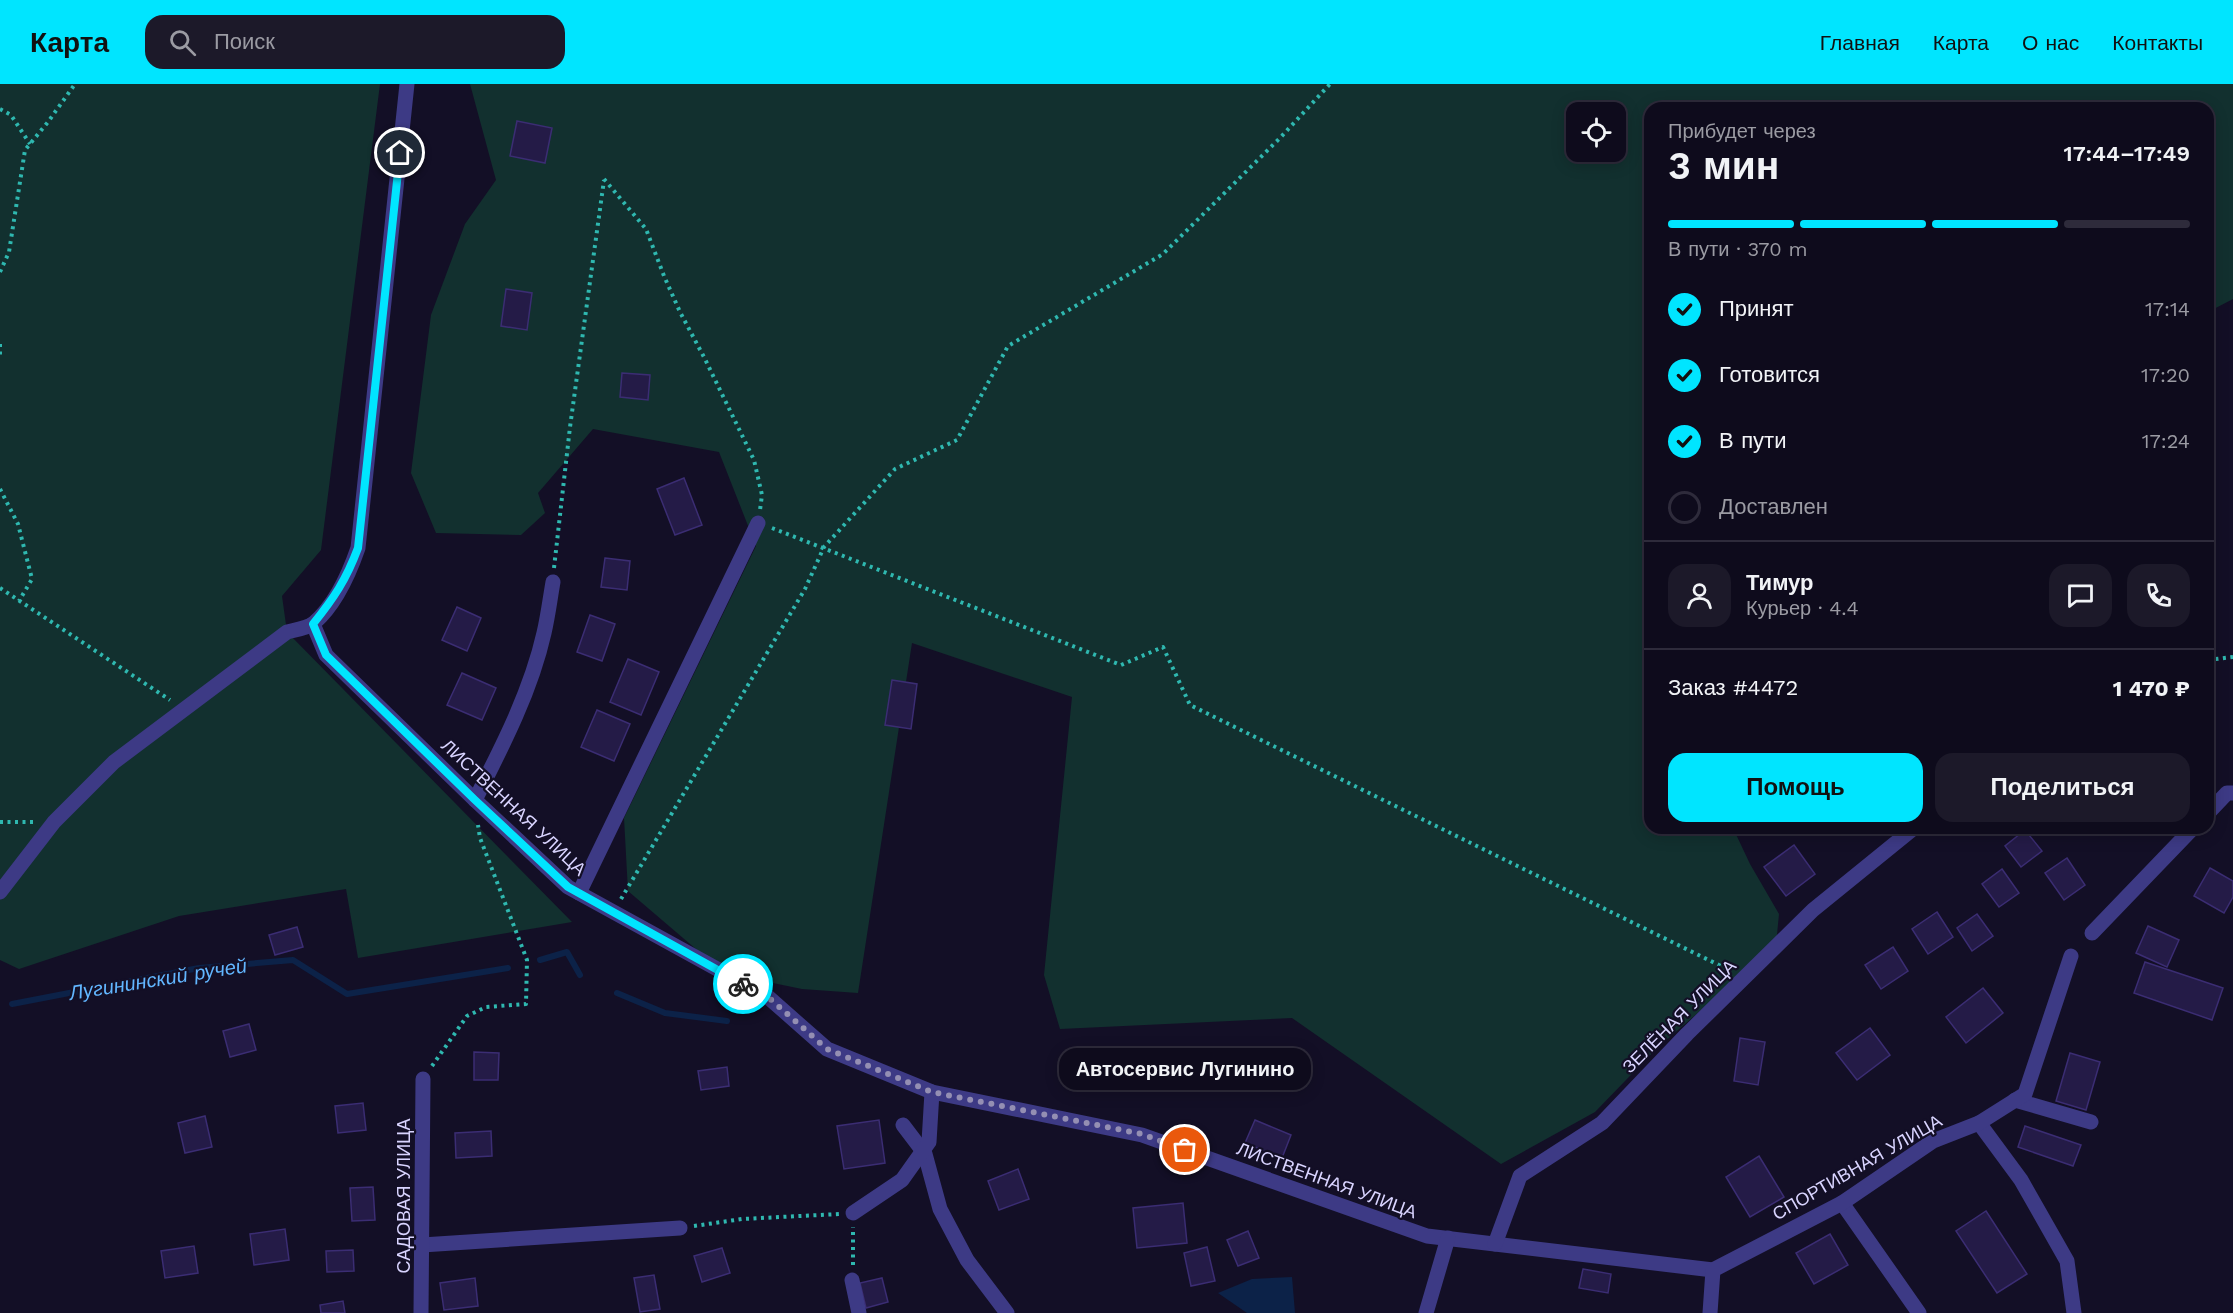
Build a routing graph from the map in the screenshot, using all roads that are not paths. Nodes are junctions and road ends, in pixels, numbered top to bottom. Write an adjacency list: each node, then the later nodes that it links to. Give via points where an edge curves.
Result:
1 (407, 84): 4 (street, via 358,548 348,575)
2 (758, 523): 11 (street)
3 (553, 582): 6 (street, via 544,634 525,691)
4 (313, 624): 6 (street, ЛИСТВЕННАЯ УЛИЦА, via 326,655); 10 (street, via 287,632 114,762 54,822)
5 (2233, 793): 7 (street)
6 (475, 800): 11 (street, ЛИСТВЕННАЯ УЛИЦА)
7 (2214, 807)
8 (1907, 834): 25 (street, ЗЕЛЁНАЯ УЛИЦА, via 1813,910 1602,1123 1520,1176)
9 (2187, 834): 12 (street)
10 (0, 892)
11 (579, 893): 15 (street, ЛИСТВЕННАЯ УЛИЦА, via 768,997 827,1049)
12 (2092, 933)
13 (2070, 956): 16 (street, СПОРТИВНАЯ УЛИЦА, via 2025,1094)
14 (423, 1079): 26 (street, САДОВАЯ УЛИЦА)
15 (932, 1092): 20 (street, via 928,1142); 24 (street, ЛИСТВЕННАЯ УЛИЦА, via 1142,1134 1427,1236)
16 (2014, 1100): 17 (street); 18 (street, СПОРТИВНАЯ УЛИЦА)
17 (2091, 1122)
18 (1979, 1123): 21 (street, СПОРТИВНАЯ УЛИЦА, via 1933,1142); 35 (street, via 2021,1180 2067,1261)
19 (903, 1125): 20 (street)
20 (923, 1150): 22 (street, via 902,1180); 31 (street, via 940,1209 967,1260)
21 (1842, 1203): 27 (street, СПОРТИВНАЯ УЛИЦА); 34 (street)
22 (854, 1213)
23 (680, 1228): 26 (street)
24 (1448, 1238): 25 (street, ЛИСТВЕННАЯ УЛИЦА, via 1469,1237); 32 (street)
25 (1495, 1244): 27 (street, ЛИСТВЕННАЯ УЛИЦА)
26 (422, 1245): 29 (street, САДОВАЯ УЛИЦА)
27 (1713, 1270): 33 (street)
28 (852, 1280): 30 (street)
29 (422, 1313)
30 (859, 1313)
31 (1007, 1313)
32 (1426, 1313)
33 (1710, 1313)
34 (1918, 1313)
35 (2074, 1313)

